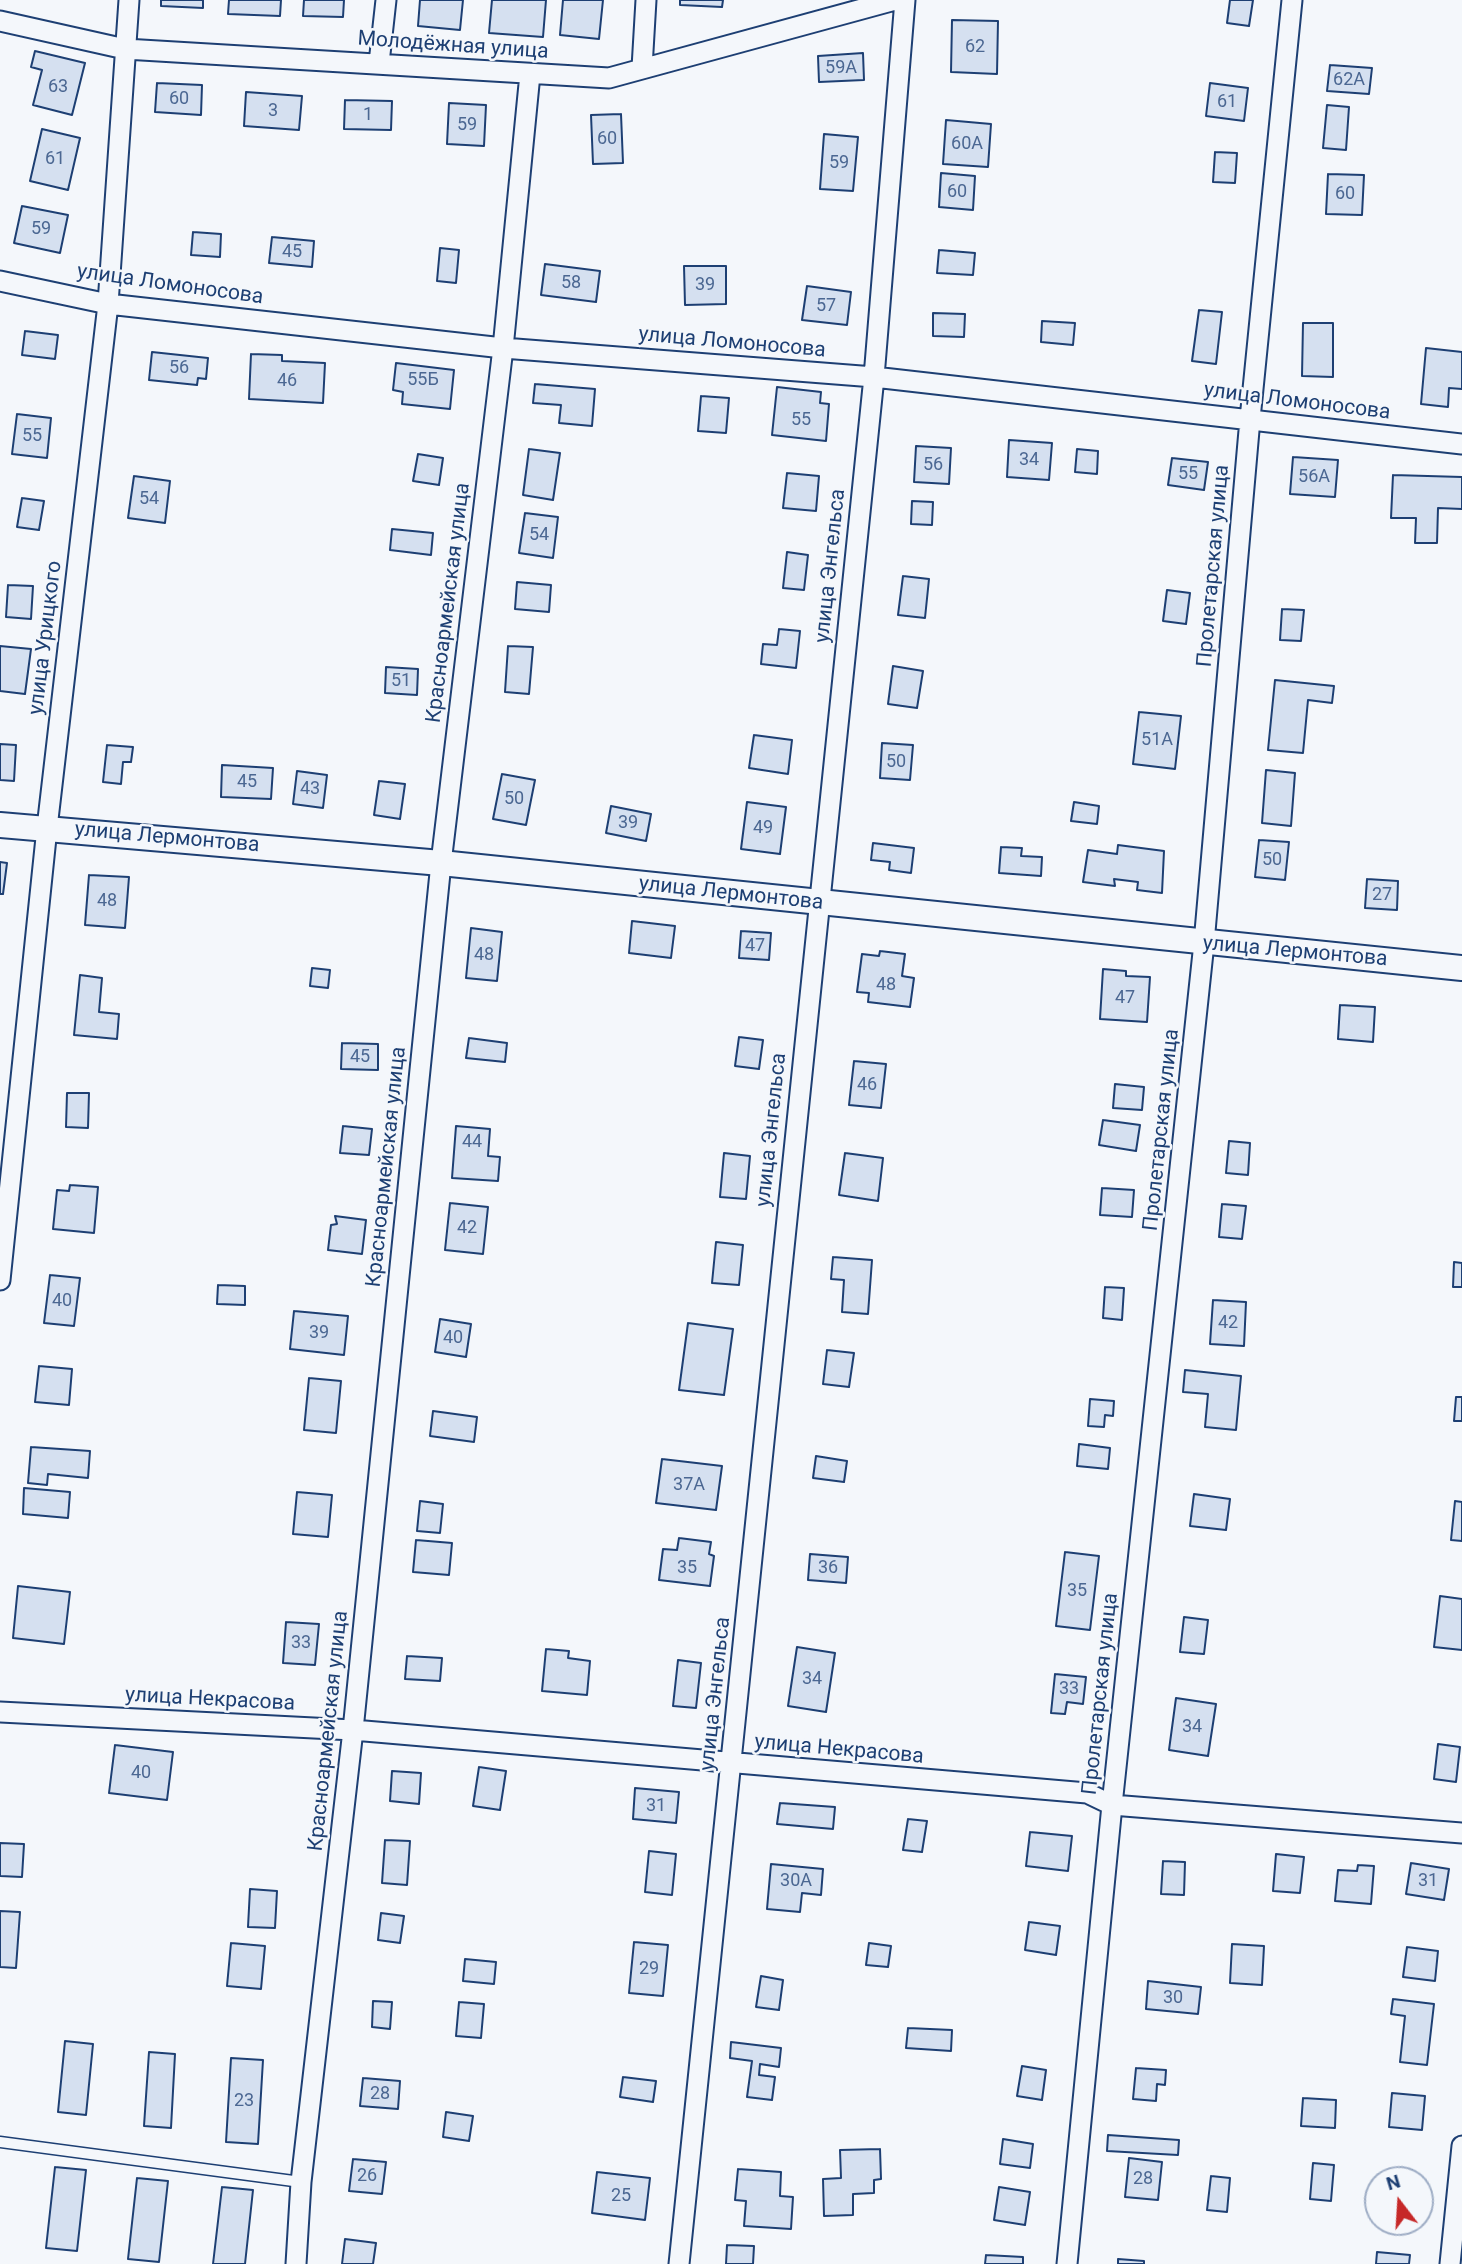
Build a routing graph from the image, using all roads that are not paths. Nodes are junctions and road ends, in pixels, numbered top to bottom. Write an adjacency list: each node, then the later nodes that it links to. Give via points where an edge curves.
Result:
1 (129, 0): 8 (street, улица Урицкого)
2 (386, 0): 9 (street)
3 (646, 0): 10 (street)
4 (895, 0): 10 (street, Молодёжная улица)
5 (905, 0): 15 (street, улица Энгельса)
6 (1292, 0): 16 (street, Пролетарская улица)
7 (0, 21): 8 (street, Молодёжная улица)
8 (125, 49): 9 (street, Молодёжная улица); 13 (street, улица Урицкого)
9 (379, 63): 11 (street, Молодёжная улица)
10 (642, 68): 11 (street, Молодёжная улица, via 609,78)
11 (530, 74): 14 (street, Красноармейская улица)
12 (0, 281): 13 (street, улица Ломоносова)
13 (108, 304): 14 (street, улица Ломоносова); 19 (street, улица Урицкого)
14 (503, 348): 15 (street, улица Ломоносова); 20 (street, Красноармейская улица)
15 (874, 377): 16 (street, улица Ломоносова); 21 (street, улица Энгельса)
16 (1250, 419): 17 (street, улица Ломоносова); 22 (street, Пролетарская улица)
17 (1462, 444)
18 (0, 825): 19 (street, улица Лермонтова)
19 (47, 828): 20 (street, улица Лермонтова); 24 (street, улица Урицкого)
20 (441, 863): 21 (street, улица Лермонтова); 26 (street, Красноармейская улица)
21 (818, 903): 22 (street, улица Лермонтова); 27 (street, улица Энгельса)
22 (1205, 943): 23 (street, улица Лермонтова); 28 (street, Пролетарская улица)
23 (1462, 968)
24 (0, 1280)
25 (0, 1712): 26 (street, улица Некрасова)
26 (353, 1730): 27 (street, улица Некрасова); 32 (street, Красноармейская улица)
27 (732, 1764): 28 (street, улица Некрасова, via 1087,1793); 34 (street, улица Энгельса)
28 (1112, 1805): 29 (street, улица Некрасова); 35 (street, Пролетарская улица)
29 (1462, 1833)
30 (0, 2141): 32 (lane)
31 (1462, 2146): 36 (street)
32 (301, 2182): 33 (street, Красноармейская улица)
33 (296, 2264)
34 (679, 2264)
35 (1067, 2264)
36 (1450, 2264)

